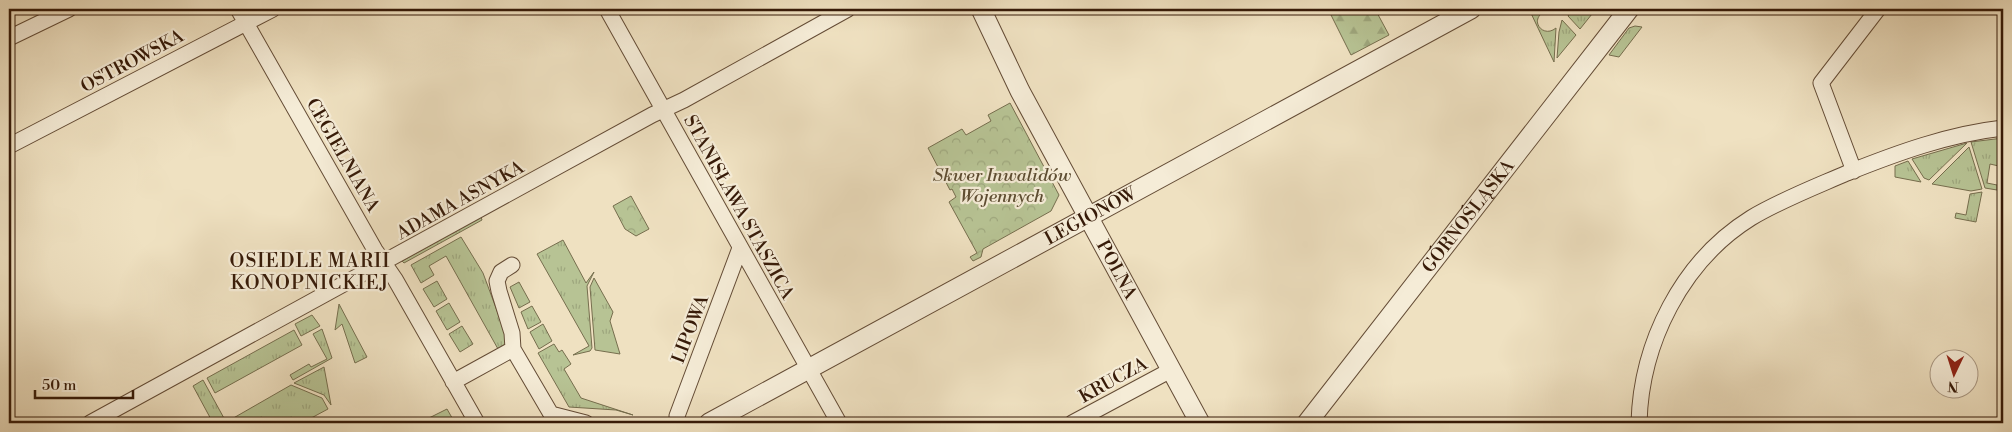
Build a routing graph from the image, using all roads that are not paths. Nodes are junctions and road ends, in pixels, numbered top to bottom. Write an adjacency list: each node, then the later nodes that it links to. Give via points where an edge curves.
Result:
1 (70, 9): 11 (street)
2 (238, 9): 10 (street, CEGIELNIANA)
3 (273, 9): 10 (street, OSTROWSKA)
4 (607, 9): 12 (street, STANISŁAWA STASZICA)
5 (848, 9): 12 (street, ADAMA ASNYKA)
6 (981, 9): 16 (street, POLNA, via 1010,72)
7 (1471, 9): 16 (street, LEGIONÓW)
8 (1629, 9): 32 (street, GÓRNOŚLĄSKA)
9 (1878, 9): 15 (street, via 1821,83)
10 (246, 23): 14 (street, OSTROWSKA); 18 (street, CEGIELNIANA)
11 (9, 38)
12 (663, 110): 17 (street, STANISŁAWA STASZICA); 18 (street, ADAMA ASNYKA)
13 (2003, 128): 15 (street, via 1946,139)
14 (9, 146)
15 (1854, 171): 33 (street, via 1751,218 1701,261 1676,296 1654,343 1642,387)
16 (1089, 217): 21 (street, LEGIONÓW); 22 (street, POLNA)
17 (740, 248): 21 (street, STANISŁAWA STASZICA); 27 (street, LIPOWA, via 677,416)
18 (384, 263): 23 (street, CEGIELNIANA); 24 (street, ADAMA ASNYKA)
19 (512, 265): 20 (street, via 501,272 497,281 512,333)
20 (513, 349): 23 (street); 26 (street, via 551,414)
21 (809, 370): 28 (street, LEGIONÓW); 29 (street, STANISŁAWA STASZICA)
22 (1171, 370): 30 (street, KRUCZA); 31 (street, POLNA)
23 (453, 382): 25 (street, CEGIELNIANA)
24 (100, 421)
25 (477, 423)
26 (586, 423)
27 (678, 423)
28 (709, 423)
29 (839, 423)
30 (1072, 423)
31 (1200, 423)
32 (1307, 423)
33 (1639, 423)

